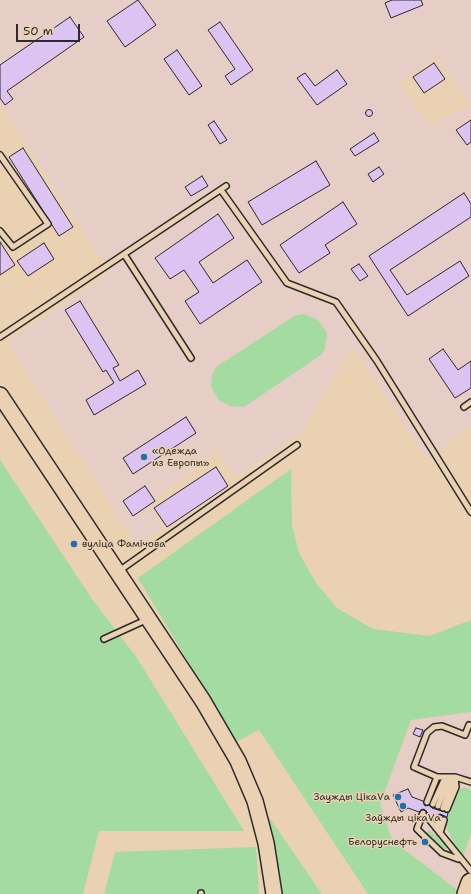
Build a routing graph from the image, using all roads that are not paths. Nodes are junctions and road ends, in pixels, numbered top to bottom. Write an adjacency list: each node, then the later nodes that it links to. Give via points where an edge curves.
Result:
1 (0, 155): 2 (lane, via 48,224 13,247)
2 (0, 231)
3 (124, 254): 4 (lane); 5 (lane); 10 (lane, via 224,188 287,283 336,302 377,361)
4 (0, 337)
5 (191, 358)
6 (0, 395): 11 (main road)
7 (471, 402): 8 (lane)
8 (464, 407)
9 (297, 445): 11 (lane)
10 (471, 512)
11 (118, 572): 12 (main road)
12 (148, 619): 13 (lane); 25 (main road, via 203,701 238,761 255,801 266,844)
13 (104, 639)
14 (469, 725): 15 (lane, via 465,735 442,726 434,727 427,733 414,767)
15 (437, 777): 16 (lane); 18 (lane)
16 (455, 777): 16 (lane, via 443,782 440,807 456,787); 17 (lane)
17 (471, 782)
18 (427, 802)
19 (435, 818): 20 (lane); 20 (lane); 21 (lane); 22 (lane, via 423,814 417,829 442,853)
20 (434, 826): 21 (lane)
21 (440, 833): 22 (lane)
22 (459, 859): 23 (lane)
23 (471, 871)
24 (471, 884): 26 (highway)
25 (274, 894)
26 (467, 894)

